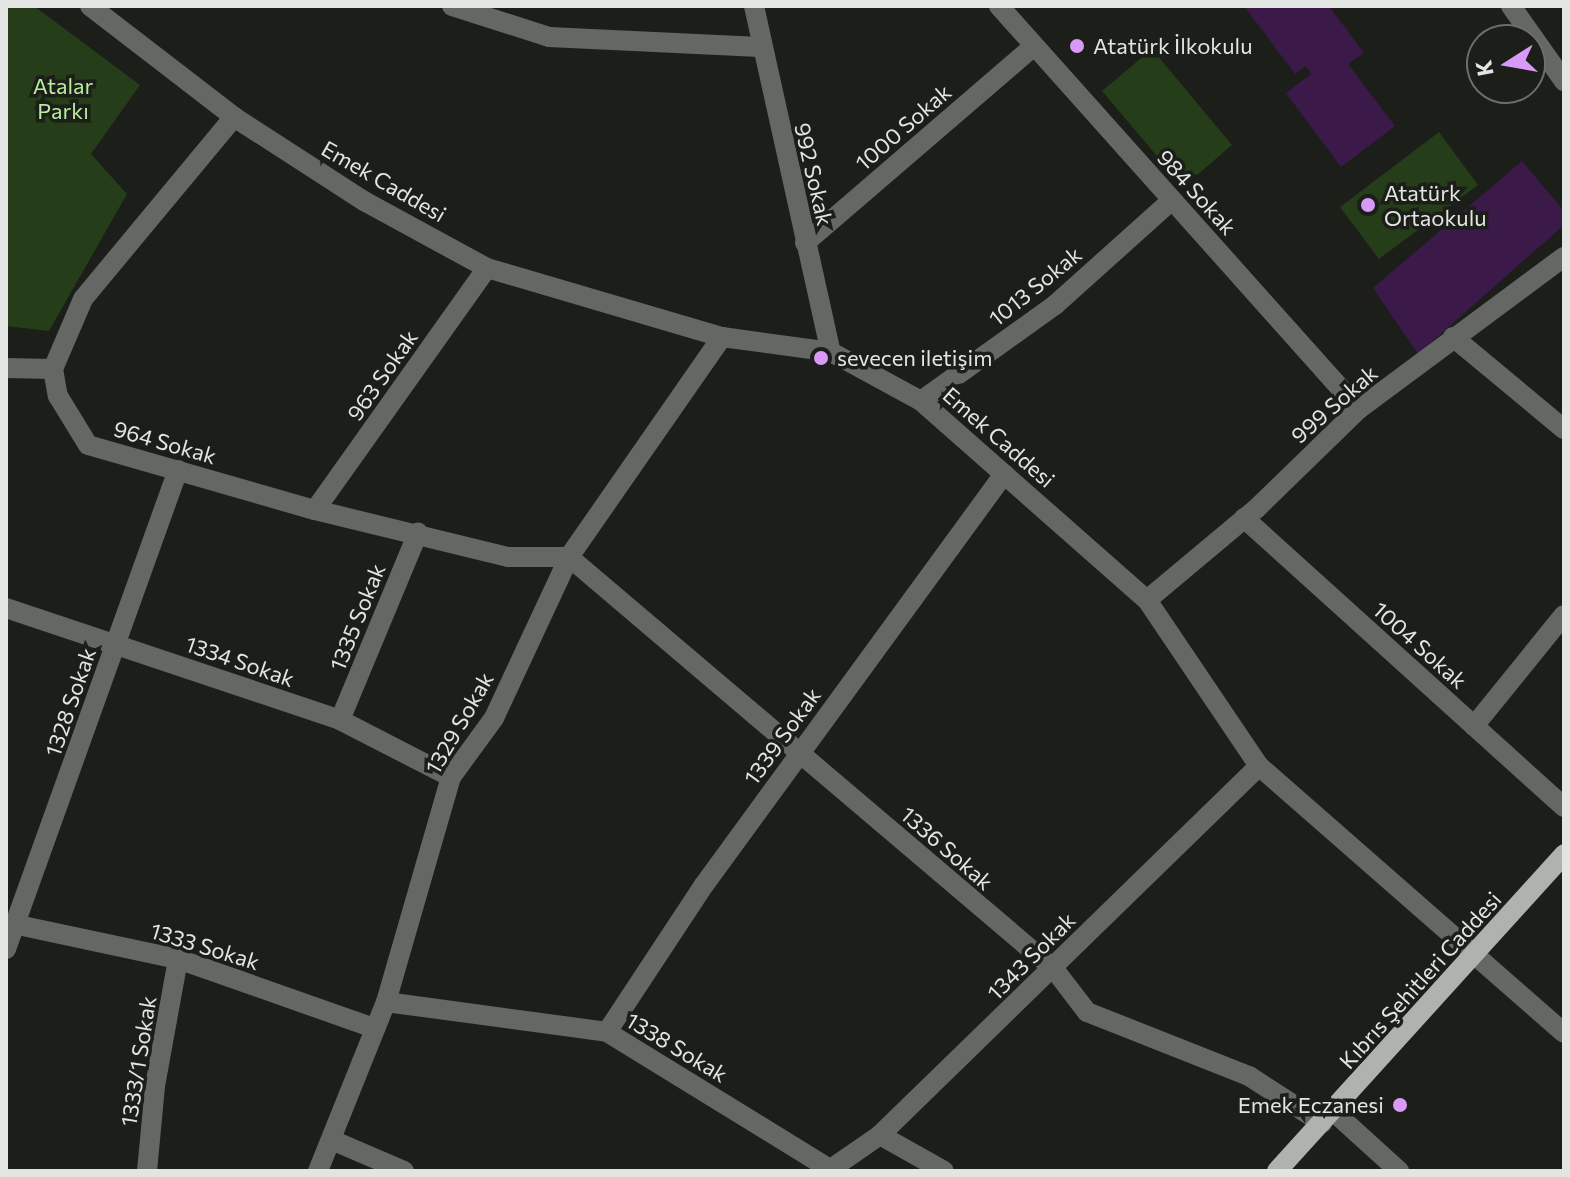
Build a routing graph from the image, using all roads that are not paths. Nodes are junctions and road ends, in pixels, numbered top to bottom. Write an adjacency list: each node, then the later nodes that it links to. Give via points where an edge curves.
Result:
1 (90, 6): 9 (street, Emek Caddesi)
2 (452, 6): 6 (street, via 549,37)
3 (754, 6): 6 (street, 992 Sokak)
4 (999, 6): 7 (street, 984 Sokak)
5 (1511, 6): 8 (street)
6 (760, 47): 11 (street, 992 Sokak)
7 (1032, 48): 10 (street, 984 Sokak); 11 (street, 1000 Sokak)
8 (1564, 81)
9 (234, 117): 13 (street, Emek Caddesi, via 364,201); 18 (street, via 83,299)
10 (1172, 200): 19 (street, 1013 Sokak, via 1055,305); 20 (street, 984 Sokak)
11 (805, 243): 16 (street, 992 Sokak)
12 (1564, 257): 15 (street, 999 Sokak)
13 (487, 268): 14 (street, Emek Caddesi); 24 (street, 963 Sokak)
14 (722, 337): 16 (street, Emek Caddesi); 27 (street, 1329 Sokak)
15 (1453, 337): 20 (street, 999 Sokak); 21 (street)
16 (831, 352): 19 (street, Emek Caddesi)
17 (6, 368): 18 (street)
18 (53, 369): 22 (street, 964 Sokak, via 58,396 88,445)
19 (921, 401): 23 (street, Emek Caddesi)
20 (1359, 409): 25 (street, 999 Sokak)
21 (1564, 429)
22 (178, 470): 24 (street, 964 Sokak); 31 (street, 1328 Sokak)
23 (1004, 474): 28 (street, Emek Caddesi); 34 (street, 1339 Sokak)
24 (315, 510): 26 (street, 964 Sokak)
25 (1244, 518): 28 (street, 999 Sokak); 33 (street, 1004 Sokak)
26 (418, 533): 27 (street, 964 Sokak, via 508,557); 32 (street, 1335 Sokak)
27 (569, 557): 34 (street, 1336 Sokak); 36 (street, 1329 Sokak, via 494,718)
28 (1147, 600): 35 (street, Emek Caddesi)
29 (6, 608): 31 (street, 1334 Sokak)
30 (1564, 615): 33 (street)
31 (115, 645): 32 (street, 1334 Sokak); 39 (street, 1328 Sokak)
32 (340, 720): 36 (street, 1334 Sokak)
33 (1474, 726): 37 (street, 1004 Sokak)
34 (800, 750): 43 (street, 1336 Sokak); 46 (street, 1339 Sokak)
35 (1259, 766): 41 (street, Emek Caddesi); 43 (street, 1343 Sokak)
36 (451, 777): 44 (street, 1329 Sokak)
37 (1564, 807)
38 (1564, 854): 41 (main road, Kıbrıs Şehitleri Caddesi)
39 (18, 925): 40 (street, 1328 Sokak); 42 (street, 1333 Sokak)
40 (6, 949)
41 (1474, 954): 47 (street, Emek Caddesi); 48 (main road, Kıbrıs Şehitleri Caddesi)
42 (178, 959): 45 (street, 1333 Sokak); 52 (street, 1333/1 Sokak, via 155,1086)
43 (1054, 969): 48 (street, 1336 Sokak, via 1087,1012 1249,1076); 49 (street, 1343 Sokak)
44 (386, 1002): 45 (street, 1329 Sokak); 46 (street, 1338 Sokak)
45 (374, 1028): 50 (street, 1329 Sokak)
46 (607, 1032): 51 (street, 1338 Sokak)
47 (1564, 1033)
48 (1328, 1117): 56 (main road, Kıbrıs Şehitleri Caddesi); 57 (street, 1336 Sokak)
49 (880, 1135): 51 (street, 1343 Sokak); 55 (street)
50 (334, 1141): 53 (street, 1329 Sokak); 54 (street)
51 (829, 1170)
52 (147, 1171)
53 (318, 1171)
54 (404, 1171)
55 (944, 1171)
56 (1277, 1171)
57 (1399, 1171)

